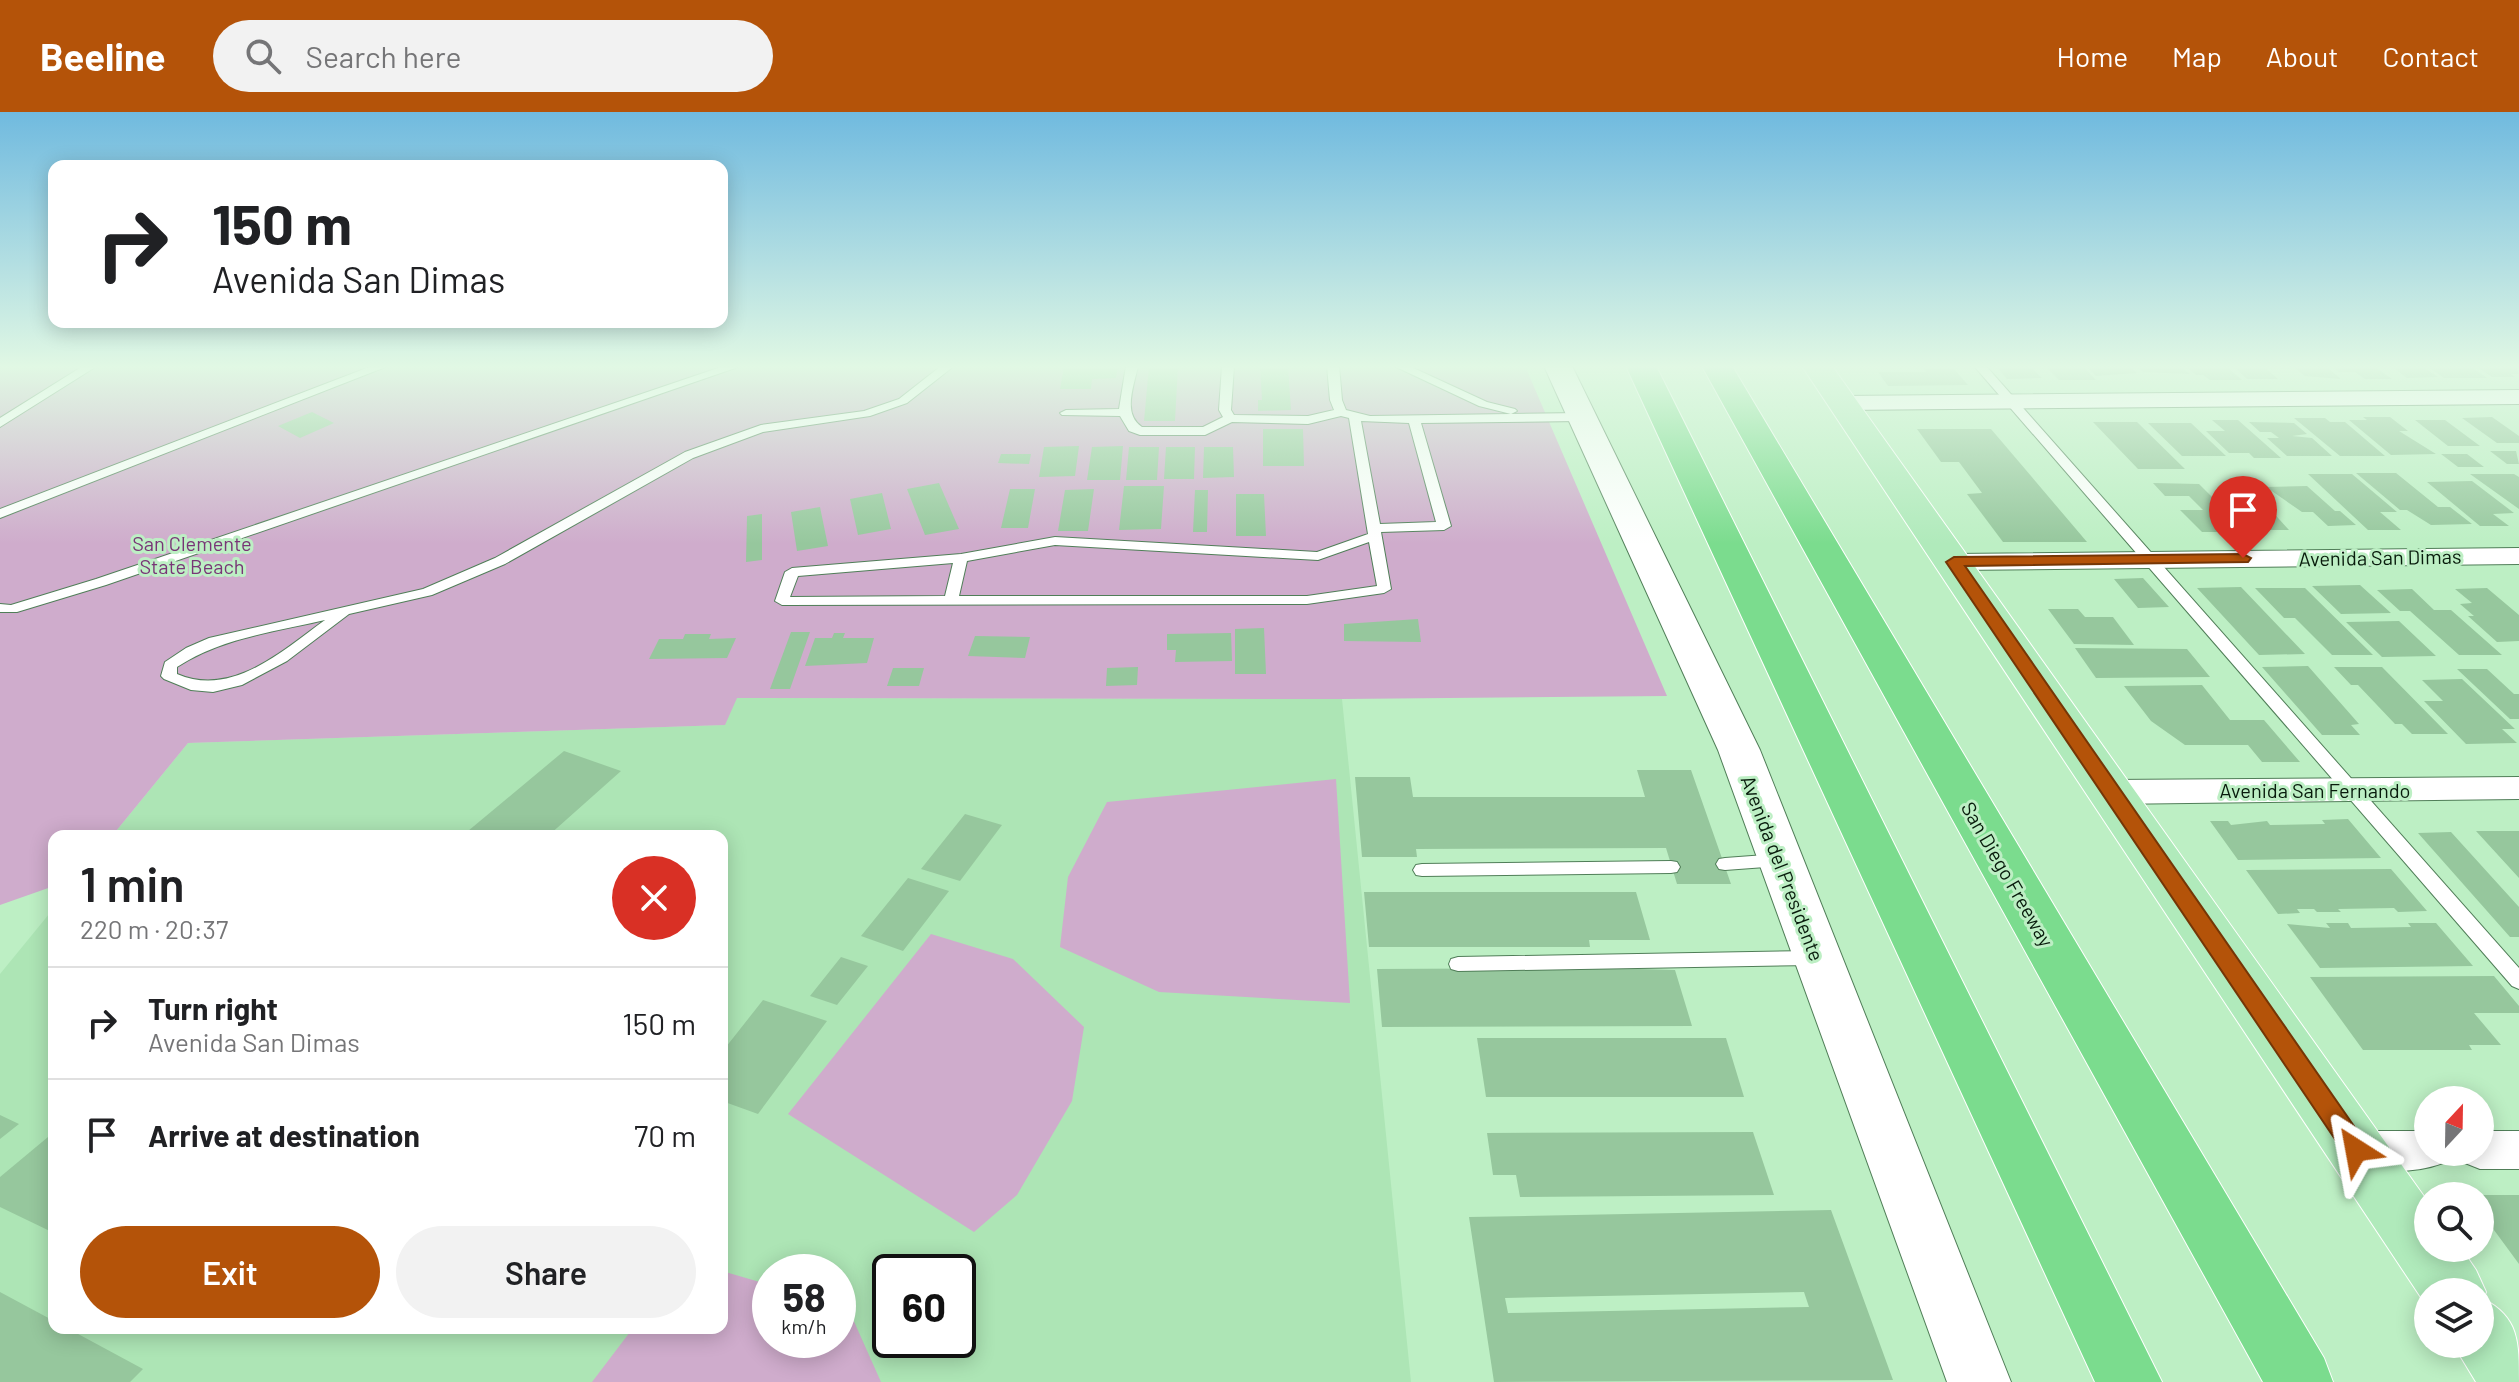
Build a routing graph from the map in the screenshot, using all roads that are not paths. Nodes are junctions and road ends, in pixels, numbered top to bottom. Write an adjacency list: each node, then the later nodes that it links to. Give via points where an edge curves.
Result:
1 (229, 425): 13 (lane)
2 (561, 425): 20 (lane, via 101,582)
3 (787, 425): 21 (lane, via 761,429 689,455 500,561 427,592)
4 (1131, 425): 5 (lane, via 1140,431 1205,431)
5 (1216, 425)
6 (1356, 425): 14 (lane)
7 (1415, 425): 14 (lane, via 1444,526)
8 (1585, 425): 25 (street, Avenida del Presidente, via 1739,750)
9 (1669, 425): 39 (highway)
10 (1751, 425): 40 (highway, San Diego Freeway)
11 (1858, 425): 18 (main road)
12 (2032, 425): 17 (lane)
13 (0, 514)
14 (1374, 532): 16 (lane, via 1318,556 1055,541); 19 (lane, via 1384,589 1307,600)
15 (2519, 556): 17 (street, Avenida San Dimas)
16 (961, 558): 19 (lane); 19 (lane, via 792,572 782,601)
17 (2151, 559): 18 (street, Avenida San Dimas); 23 (lane)
18 (1954, 562): 24 (main road)
19 (951, 600)
20 (0, 608)
21 (342, 614): 21 (lane, via 214,641 170,665 169,676 184,686 218,687 255,675)
22 (2519, 788): 23 (street, Avenida San Fernando)
23 (2352, 790): 24 (street, Avenida San Fernando); 31 (lane)
24 (2110, 792): 32 (main road)
25 (1781, 860): 26 (lane); 29 (street, Avenida del Presidente)
26 (1725, 864)
27 (1671, 867): 28 (lane)
28 (1422, 870)
29 (1818, 958): 30 (lane); 38 (street, Avenida del Presidente)
30 (1458, 964)
31 (2519, 981)
32 (2356, 1150): 33 (street); 36 (main road)
33 (2414, 1150)
34 (2494, 1150): 35 (street)
35 (2519, 1150)
36 (2444, 1278)
37 (2494, 1351): 41 (main road)
38 (1979, 1382)
39 (2129, 1382)
40 (2300, 1382)
41 (2515, 1382)

